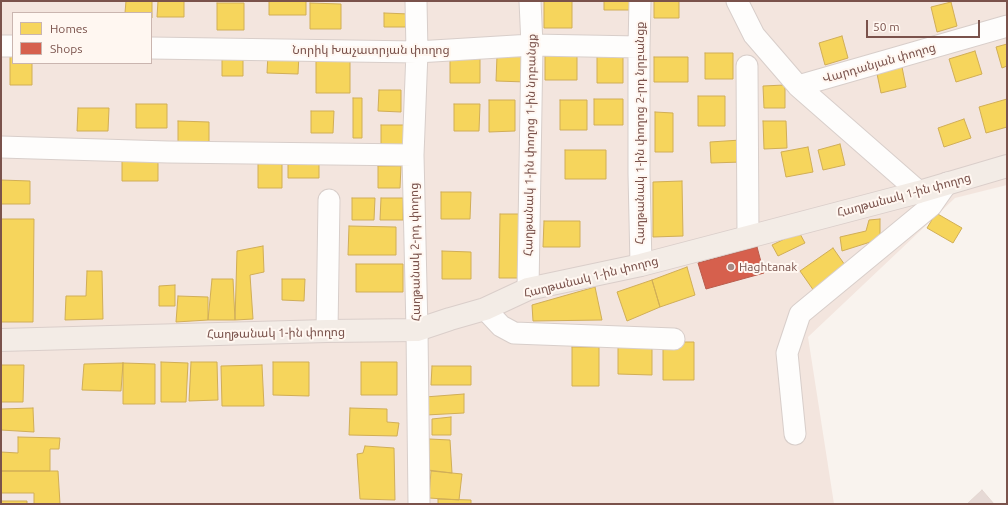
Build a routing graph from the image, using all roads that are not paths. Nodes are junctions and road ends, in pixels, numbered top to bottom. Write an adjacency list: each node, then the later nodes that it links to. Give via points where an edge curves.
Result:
1 (416, 1): 11 (street, Հաղթանակ 2-րդ փողոց)
2 (530, 1): 6 (street, Հաղթանակ 1-ին փողոց 1-ին նրբանցք)
3 (640, 1): 9 (street, Հաղթանակ 1-ին փողոց 2-րդ նրբանցք)
4 (737, 1): 13 (street, via 754,35)
5 (1007, 26): 13 (street, Վարդանյան փողոց)
6 (532, 45): 9 (street, Նորիկ Խաչատրյան փողոց); 11 (street, Նորիկ Խաչատրյան փողոց); 22 (street, Հաղթանակ 1-ին փողոց 1-ին նրբանցք)
7 (1, 46): 8 (street)
8 (12, 46)
9 (639, 46): 21 (street, Հաղթանակ 1-ին փողոց 2-րդ նրբանցք)
10 (152, 48): 11 (street, Նորիկ Խաչատրյան փողոց)
11 (417, 52): 15 (street, Հաղթանակ 2-րդ փողոց)
12 (747, 66): 20 (street)
13 (798, 86): 18 (street)
14 (1, 147): 15 (street)
15 (413, 155): 24 (street, Հաղթանակ 2-րդ փողոց)
16 (1007, 166): 17 (main road, Հաղթանակ 1-ին փողոց)
17 (947, 183): 18 (main road, Հաղթանակ 1-ին փողոց); 28 (street, via 931,206 800,314 787,353)
18 (919, 192): 20 (main road, Հաղթանակ 1-ին փողոց)
19 (328, 200): 25 (street)
20 (748, 237): 21 (main road, Հաղթանակ 1-ին փողոց)
21 (641, 265): 22 (main road, Հաղթանակ 1-ին փողոց)
22 (528, 289): 23 (main road, Հաղթանակ 1-ին փողոց)
23 (485, 309): 24 (main road, Հաղթանակ 1-ին փողոց); 26 (street, via 501,326 514,333)
24 (417, 330): 25 (main road, Հաղթանակ 1-ին փողոց); 29 (street, Հաղթանակ 2-րդ փողոց)
25 (328, 331): 27 (main road, Հաղթանակ 1-ին փողոց)
26 (674, 339)
27 (1, 340)
28 (795, 434)
29 (418, 504)

